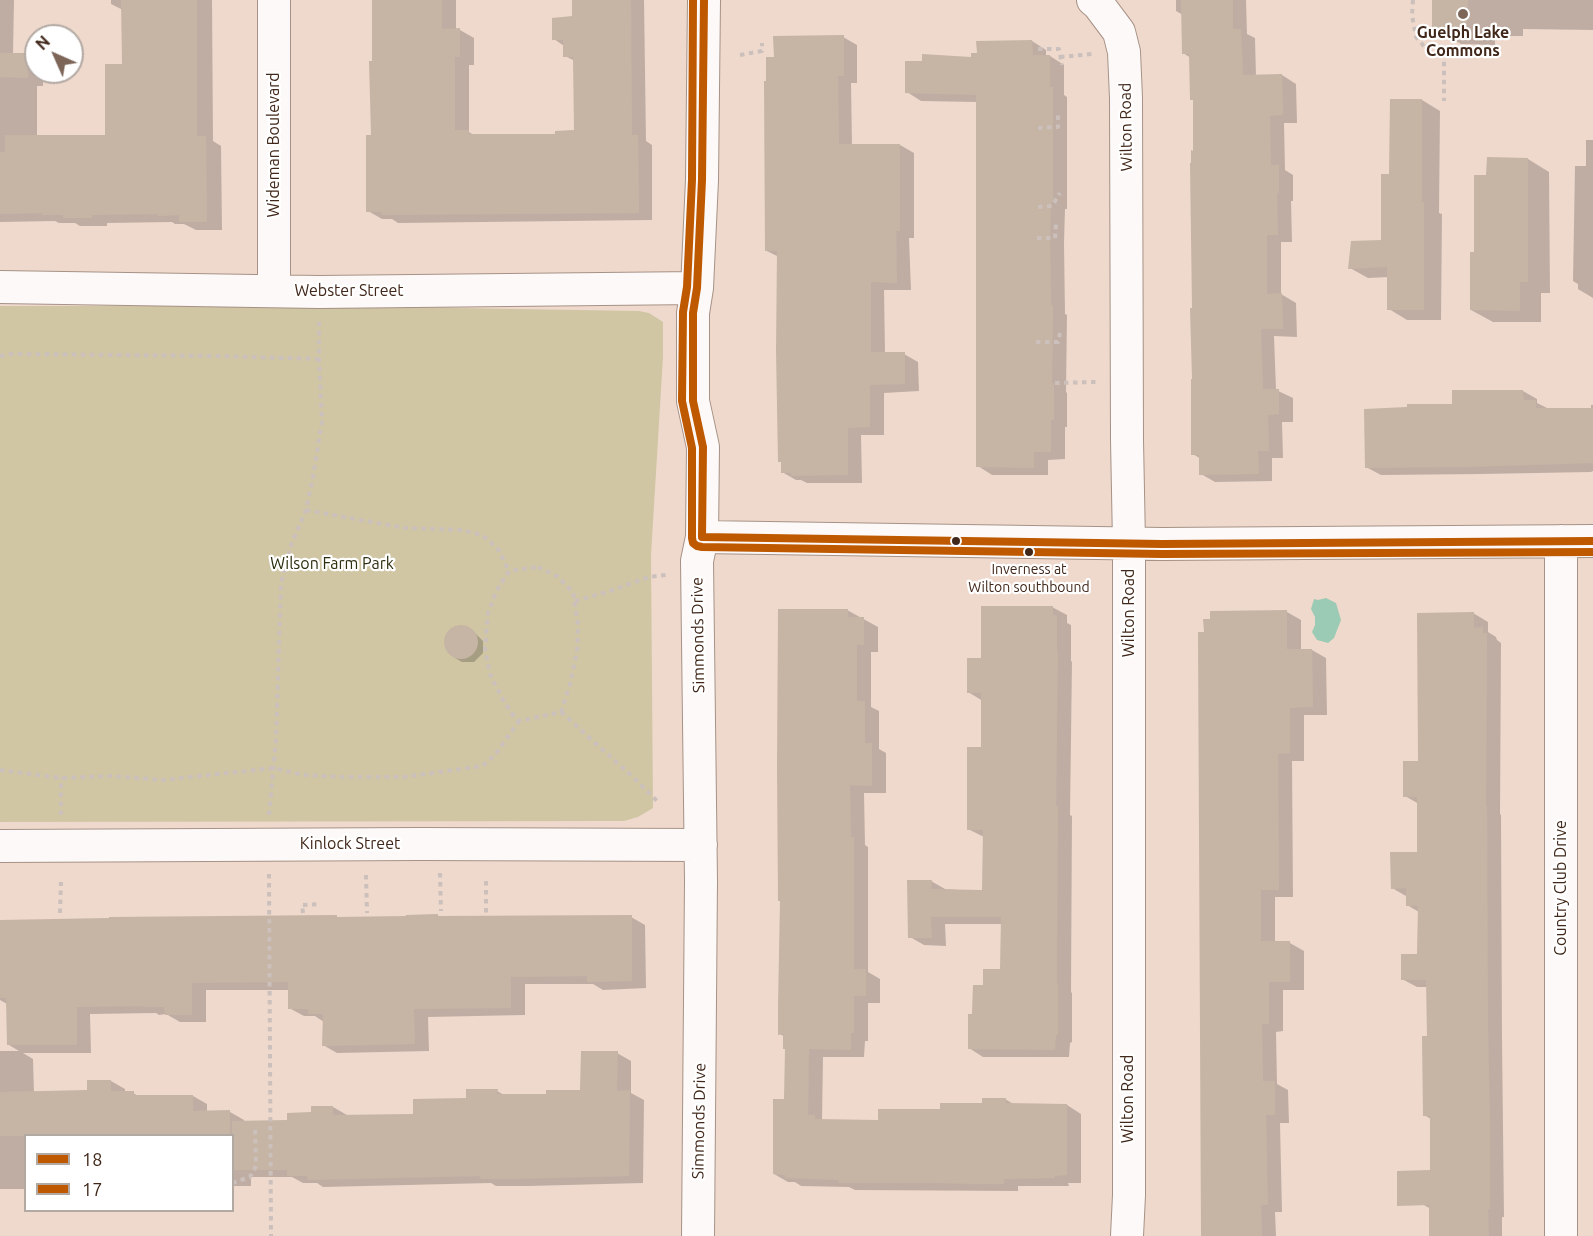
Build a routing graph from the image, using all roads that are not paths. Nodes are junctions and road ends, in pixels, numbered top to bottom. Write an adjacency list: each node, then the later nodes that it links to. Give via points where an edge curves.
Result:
1 (274, 0): 6 (street, Wideman Boulevard)
2 (704, 0): 5 (street, Simmonds Drive)
3 (1093, 0): 10 (street, Wilton Road, via 1119,32 1124,52)
4 (0, 287): 6 (street, Webster Street)
5 (697, 288): 6 (street, Webster Street); 7 (street, Simmonds Drive, via 693,312 693,401 703,447)
6 (274, 291)
7 (702, 537): 10 (street); 11 (street, Simmonds Drive, via 697,561)
8 (1561, 541): 9 (street); 10 (street); 15 (street, Country Club Drive)
9 (1593, 541)
10 (1129, 543): 14 (street, Wilton Road)
11 (701, 845): 12 (street, Kinlock Street); 13 (street, Simmonds Drive)
12 (0, 846)
13 (698, 1236)
14 (1127, 1236)
15 (1561, 1236)

